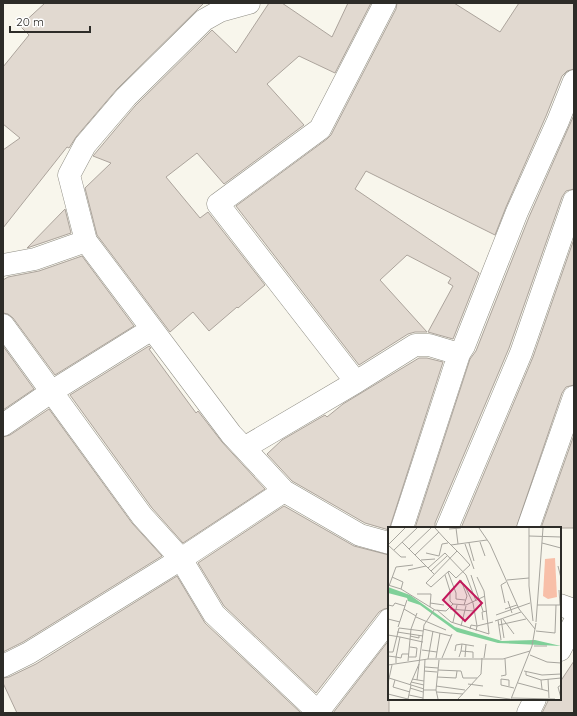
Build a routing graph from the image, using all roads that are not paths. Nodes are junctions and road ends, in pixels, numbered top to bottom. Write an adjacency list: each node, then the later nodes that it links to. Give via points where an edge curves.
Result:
1 (249, 3): 5 (street, via 220,11 204,20 126,98 85,145 69,175)
2 (385, 3): 10 (street, via 320,130 218,204)
3 (573, 85): 9 (street, via 517,212)
4 (574, 200): 17 (street, via 521,353)
5 (86, 241): 6 (street, via 35,258); 8 (street)
6 (3, 265)
7 (3, 325): 11 (street)
8 (152, 330): 11 (street); 14 (street)
9 (459, 354): 10 (street, via 429,345 415,345); 16 (street)
10 (356, 382): 14 (street)
11 (51, 392): 13 (street); 20 (street, via 142,516)
12 (574, 397): 18 (street)
13 (3, 425)
14 (244, 448): 15 (street)
15 (284, 491): 19 (street, via 360,535); 20 (street)
16 (402, 527)
17 (447, 527)
18 (528, 527)
19 (388, 543)
20 (181, 559): 26 (street, via 29,653); 28 (street, via 214,614)
21 (561, 605): 22 (street)
22 (574, 610)
23 (388, 621): 28 (street)
24 (574, 623): 25 (street)
25 (561, 648)
26 (3, 666)
27 (534, 700): 29 (street)
28 (318, 712)
29 (528, 713)

